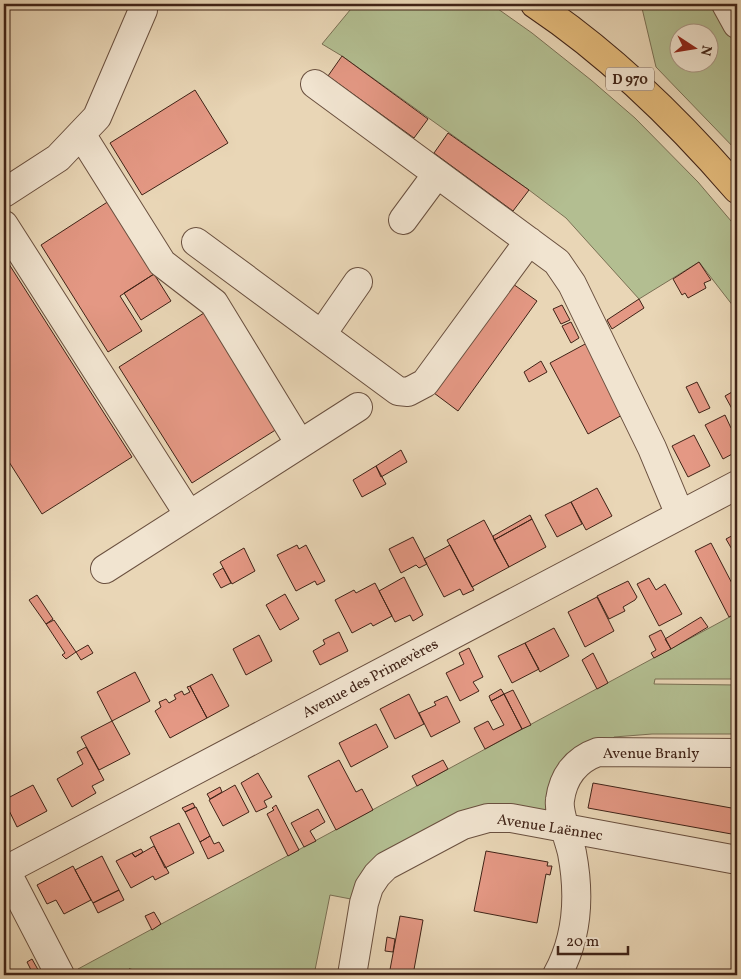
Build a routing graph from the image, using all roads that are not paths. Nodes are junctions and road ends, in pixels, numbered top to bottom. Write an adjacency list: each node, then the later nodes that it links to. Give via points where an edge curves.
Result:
1 (535, 4): 8 (main road, D 970, via 635,84)
2 (726, 4): 4 (street)
3 (143, 10): 6 (street, via 97,117)
4 (737, 24)
5 (315, 84): 7 (street)
6 (81, 134): 9 (street, via 58,158); 17 (street, via 162,263 214,303)
7 (437, 174): 10 (street); 12 (street)
8 (737, 189)
9 (4, 193)
10 (403, 220)
11 (4, 225): 20 (street)
12 (529, 241): 15 (street, via 425,383 416,389 398,391); 19 (street, via 557,262 572,284 652,448)
13 (196, 242): 15 (street)
14 (358, 282): 15 (street)
15 (322, 334)
16 (358, 407): 17 (street)
17 (300, 444): 20 (street)
18 (737, 485): 19 (street, Avenue des Primevères)
19 (675, 503): 25 (street, Avenue des Primevères)
20 (189, 515): 21 (street)
21 (105, 569)
22 (737, 753): 23 (street, Avenue Branly, via 598,752 585,756 573,766 565,782 560,801)
23 (565, 828): 24 (street, Avenue Laënnec); 27 (street, Avenue Laënnec, via 488,818 463,825 386,866 377,875 364,903); 28 (street, via 572,853 577,913 573,939)
24 (737, 860)
25 (4, 869): 26 (street)
26 (60, 975)
27 (352, 975)
28 (557, 975)

